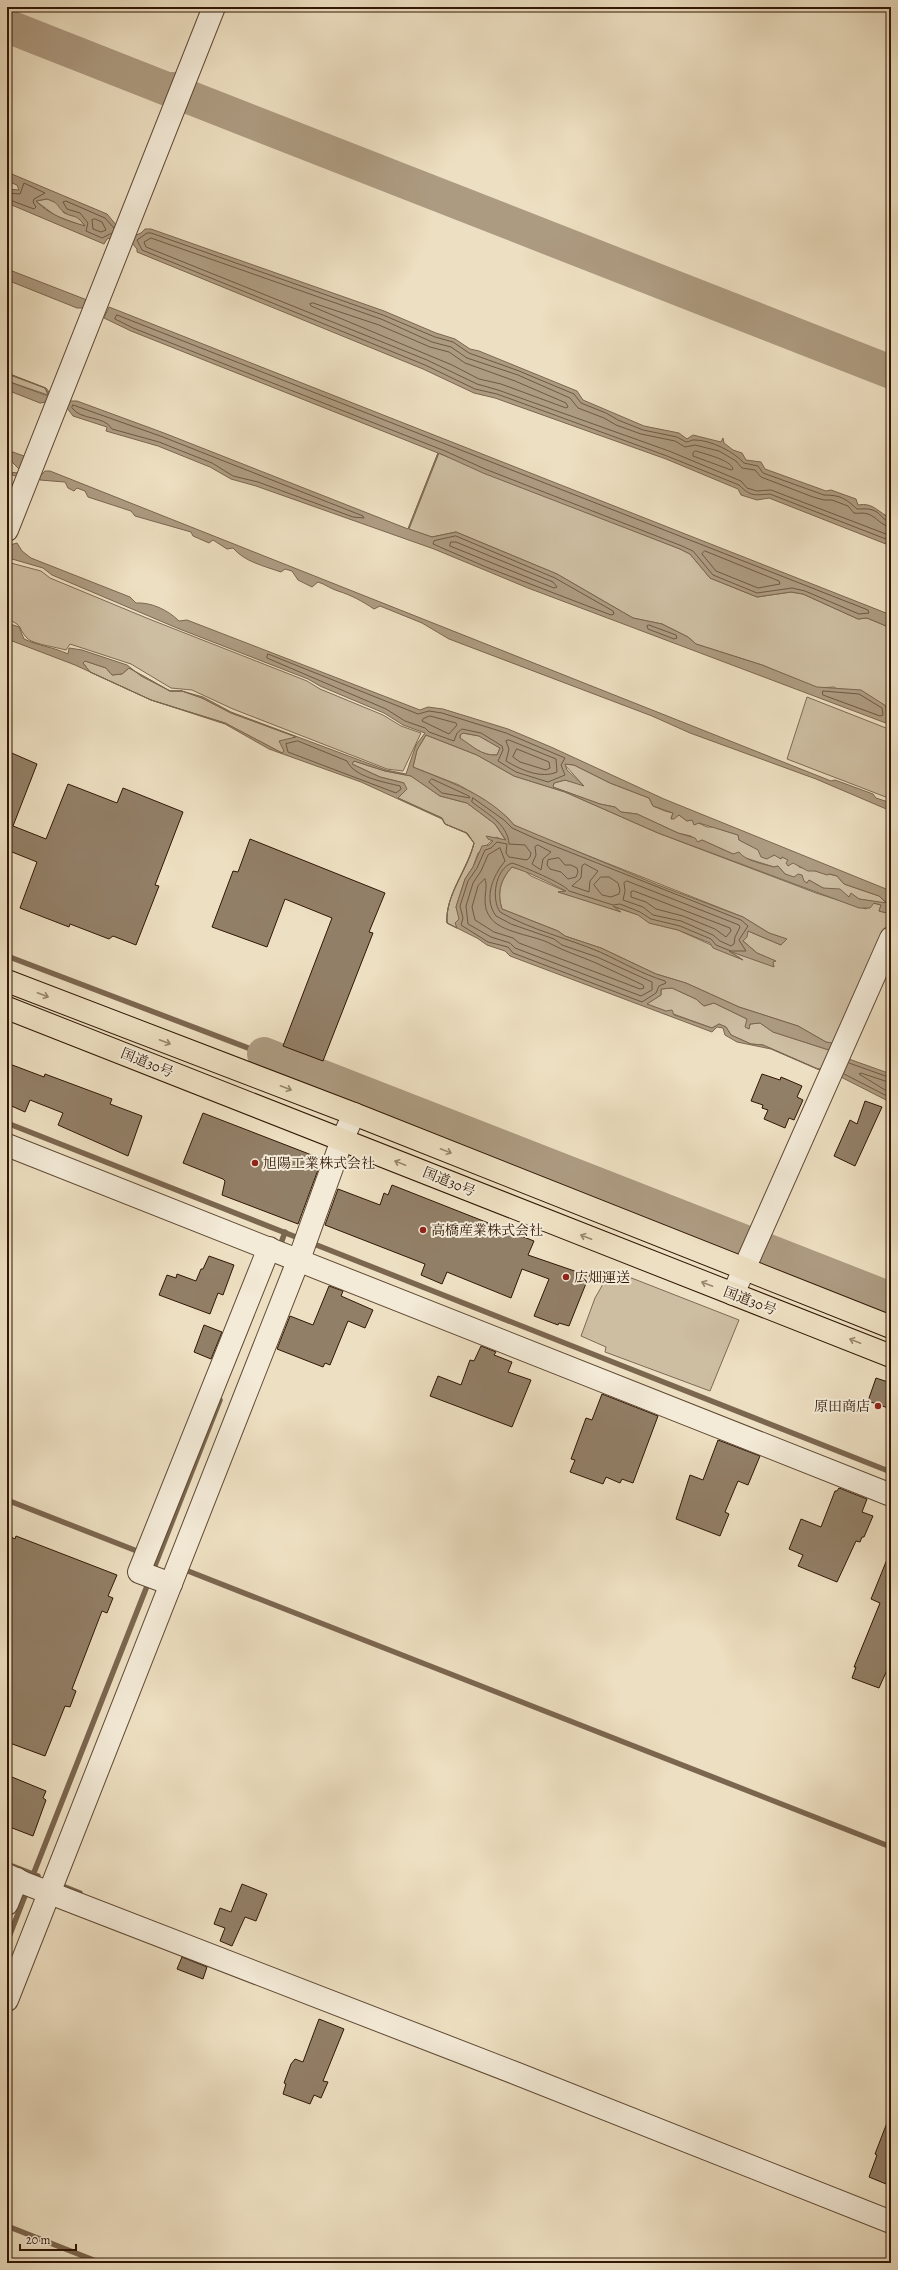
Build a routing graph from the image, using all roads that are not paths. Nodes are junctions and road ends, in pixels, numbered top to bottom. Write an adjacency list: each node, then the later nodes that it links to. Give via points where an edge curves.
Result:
1 (214, 7): 2 (street)
2 (7, 530)
3 (891, 938): 10 (street)
4 (7, 981): 6 (highway, 国道30号, one-way to 6)
5 (7, 1008): 7 (highway, 国道30号)
6 (354, 1114): 7 (street); 10 (highway, 国道30号, one-way to 10)
7 (342, 1140): 9 (street); 11 (highway, 国道30号, one-way to 7)
8 (7, 1145): 9 (street)
9 (290, 1249): 14 (street); 15 (street); 15 (street)
10 (747, 1262): 11 (street); 12 (highway, 国道30号)
11 (733, 1294): 13 (highway, 国道30号, one-way to 11)
12 (891, 1327)
13 (891, 1356)
14 (891, 1495)
15 (159, 1559): 16 (street)
16 (26, 1884): 17 (street); 18 (street); 19 (street, via 529,2078)
17 (7, 1904)
18 (7, 2000)
19 (891, 2222)

